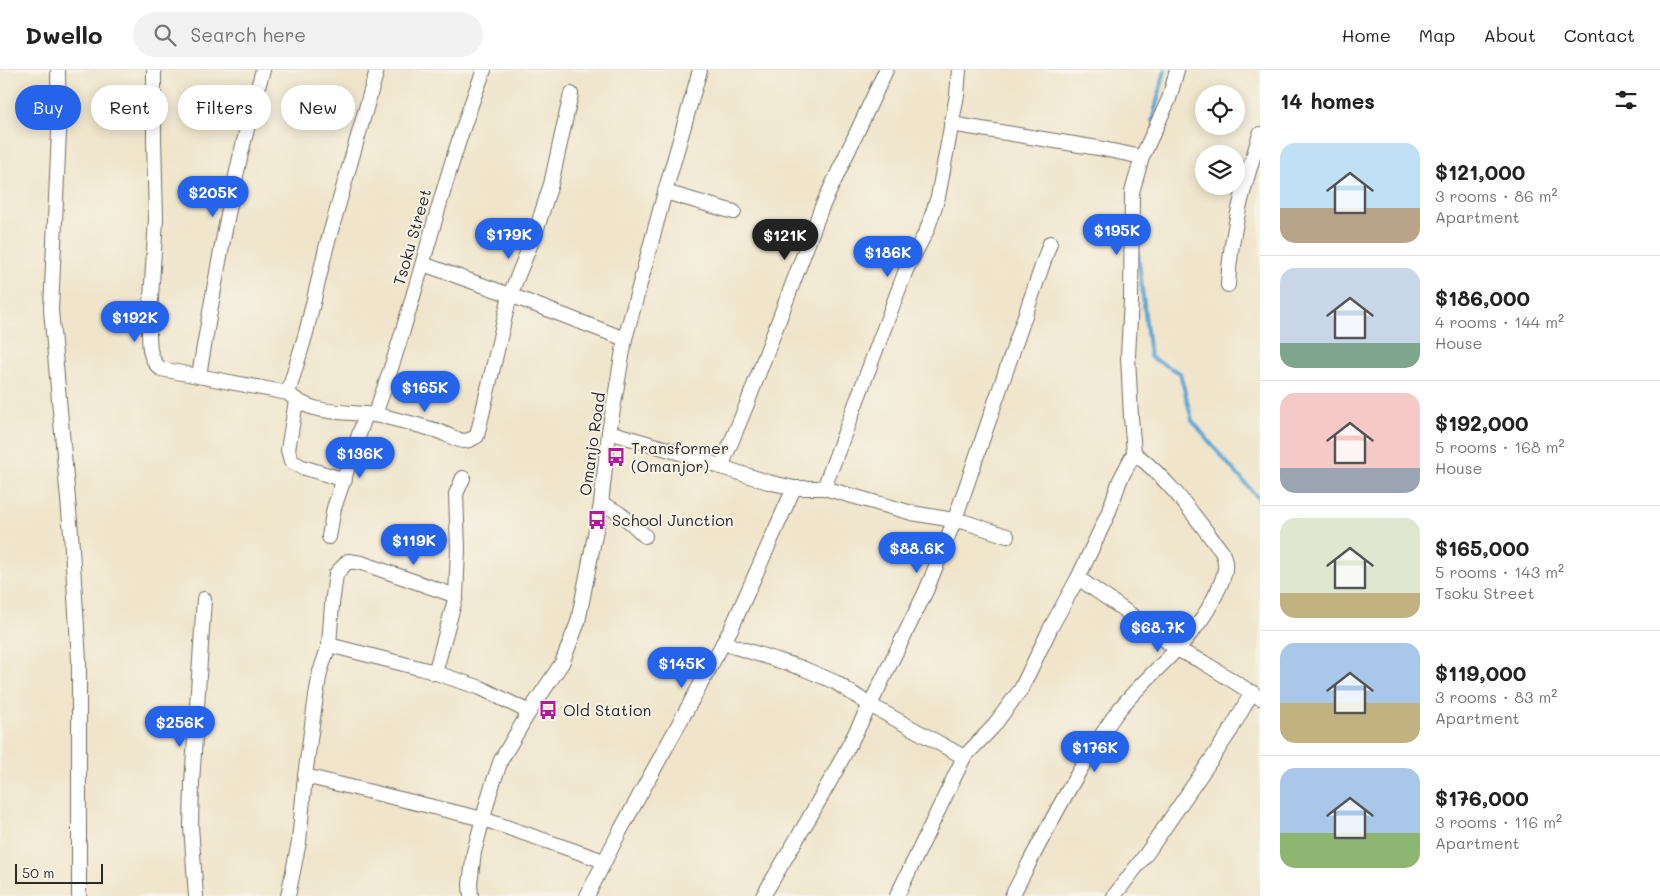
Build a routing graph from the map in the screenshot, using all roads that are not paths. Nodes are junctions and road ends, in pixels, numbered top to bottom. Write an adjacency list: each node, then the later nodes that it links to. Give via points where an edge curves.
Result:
1 (58, 70): 50 (street, via 59,132 51,310 79,660)
2 (154, 70): 21 (street, via 156,219 149,345 152,358 162,369)
3 (263, 70): 21 (street, via 238,164)
4 (376, 70): 22 (street, via 326,248)
5 (484, 70): 17 (street, Tsoku Street, via 452,158)
6 (700, 70): 14 (street, Omanjo Road)
7 (886, 70): 26 (street, via 821,209)
8 (959, 70): 11 (street)
9 (1177, 70): 13 (street)
10 (571, 94): 19 (street, via 551,184)
11 (951, 124): 13 (street); 30 (street, via 938,197 927,230 906,270)
12 (1260, 134): 18 (street, via 1243,188 1229,256)
13 (1142, 157): 25 (street, via 1132,192 1131,214 1128,356)
14 (664, 192): 15 (street); 20 (street, Omanjo Road)
15 (734, 212)
16 (1050, 242): 32 (street)
17 (423, 264): 19 (street); 23 (street, Tsoku Street, via 391,371)
18 (1228, 285)
19 (510, 295): 20 (street); 23 (street, via 476,436 462,441 438,431)
20 (625, 339): 24 (street, Omanjo Road)
21 (199, 375): 22 (street)
22 (292, 397): 23 (street, via 312,407 334,412); 28 (street, via 288,450 292,461)
23 (371, 414): 28 (street, Tsoku Street)
24 (610, 432): 26 (street); 31 (street, Omanjo Road)
25 (1134, 453): 36 (street); 41 (street, via 1173,489 1222,552 1226,564 1212,602 1196,629)
26 (721, 467): 29 (street)
27 (463, 478): 37 (street, via 456,494)
28 (345, 480): 35 (street, Tsoku Street, via 334,508)
29 (794, 488): 30 (street); 39 (street)
30 (824, 488): 32 (street, via 912,514)
31 (601, 504): 33 (street, via 622,515); 45 (street, Omanjo Road, via 578,622 562,663)
32 (955, 519): 34 (street); 44 (street, via 926,590)
33 (646, 536)
34 (1007, 536)
35 (329, 537)
36 (1078, 578): 41 (street); 46 (street, via 1021,689 992,728)
37 (456, 596): 40 (street, via 348,561 336,574); 42 (street)
38 (204, 599): 51 (street, via 192,783 191,826)
39 (724, 643): 44 (street, via 835,682); 49 (street)
40 (329, 644): 42 (street); 47 (street, via 320,672)
41 (1178, 650): 43 (street); 57 (street, via 1132,694 1098,740 1056,809)
42 (435, 674): 45 (street, via 481,688)
43 (1256, 695): 58 (street)
44 (870, 705): 46 (street); 55 (street)
45 (529, 712): 48 (street, Omanjo Road, via 501,760)
46 (964, 757): 56 (street)
47 (305, 776): 48 (street); 52 (street, via 299,842)
48 (483, 819): 49 (street); 53 (street, Omanjo Road, via 474,852)
49 (604, 861): 54 (street)
50 (79, 896)
51 (196, 896)
52 (288, 896)
53 (471, 896)
54 (587, 896)
55 (763, 896)
56 (897, 896)
57 (1012, 896)
58 (1114, 896)

